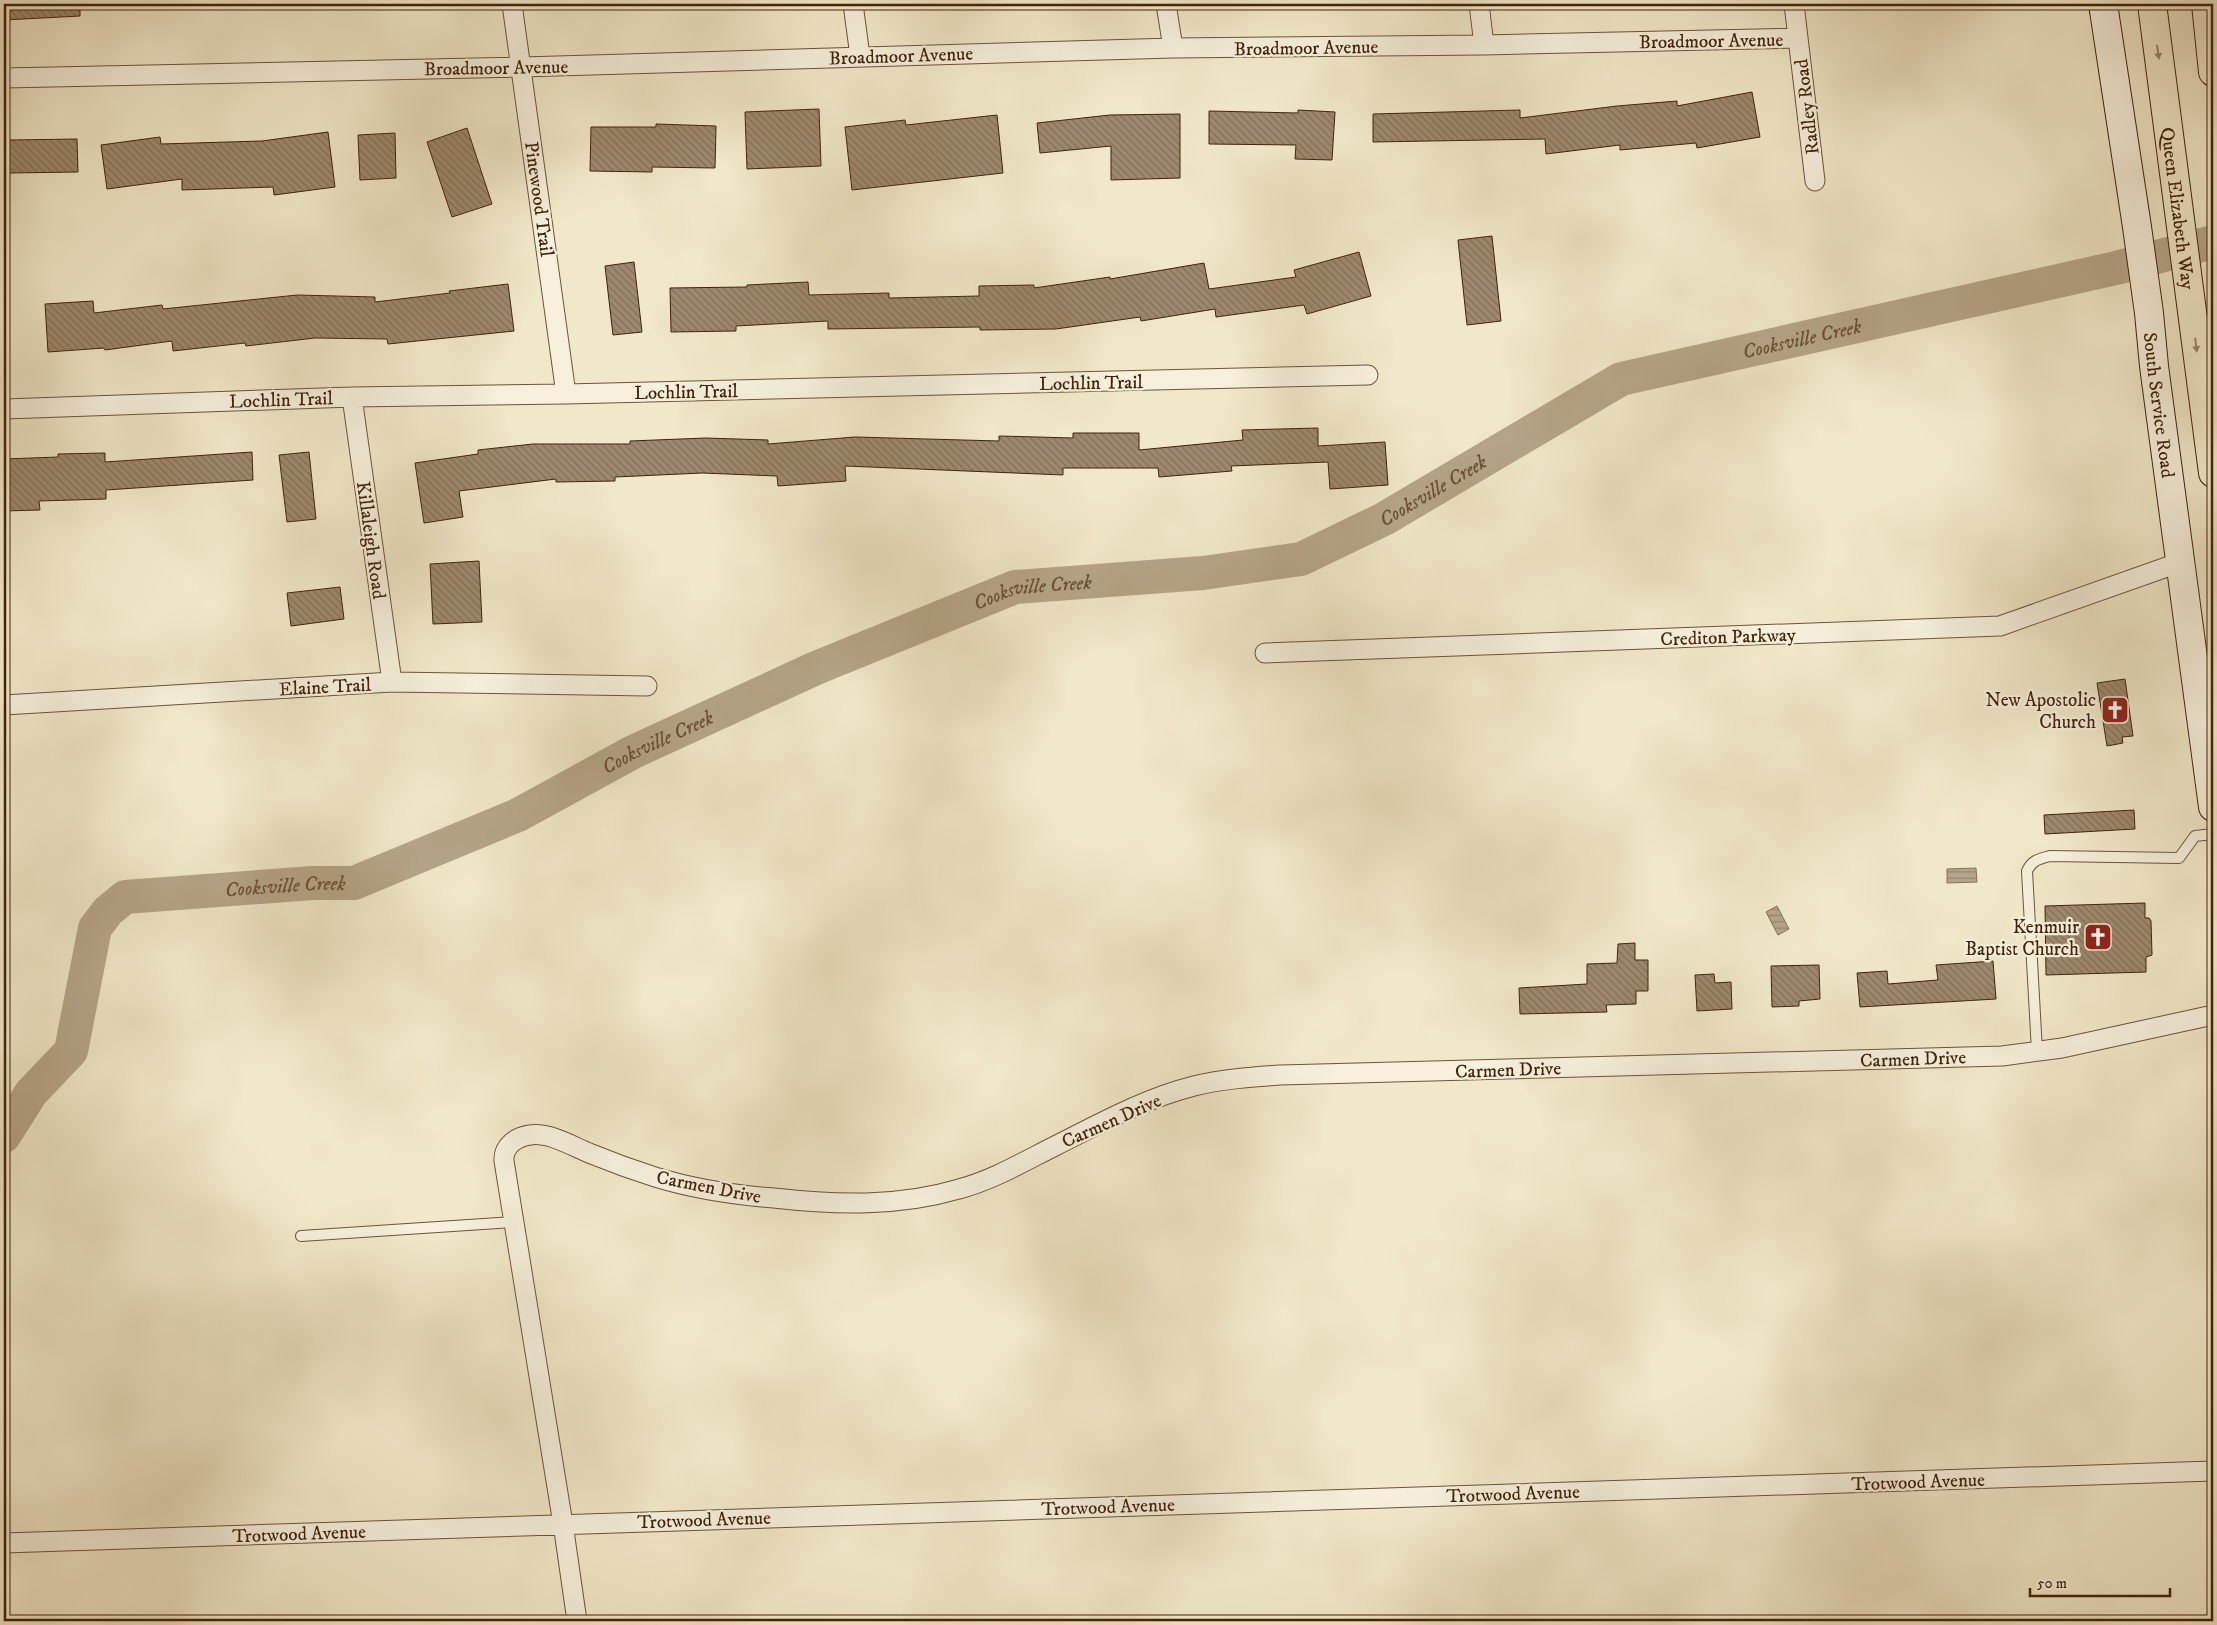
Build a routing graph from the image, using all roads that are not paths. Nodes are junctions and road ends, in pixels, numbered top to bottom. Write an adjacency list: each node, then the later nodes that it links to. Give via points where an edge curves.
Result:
1 (512, 4): 13 (street, Pinewood Trail)
2 (853, 4): 12 (street)
3 (1166, 4): 11 (street)
4 (1479, 4): 10 (street)
5 (1794, 4): 9 (street, Radley Road)
6 (2102, 4): 22 (street, South Service Road, via 2137,227)
7 (2152, 4): 21 (highway, Queen Elizabeth Way, one-way to 21)
8 (2206, 4): 14 (highway)
9 (1798, 38): 10 (street, Broadmoor Avenue); 16 (street, Radley Road)
10 (1484, 45): 11 (street, Broadmoor Avenue)
11 (1173, 48): 12 (street, Broadmoor Avenue)
12 (860, 56): 13 (street, Broadmoor Avenue)
13 (522, 67): 15 (street, Broadmoor Avenue); 18 (street, Pinewood Trail)
14 (2213, 72)
15 (4, 78)
16 (1815, 180)
17 (1368, 375): 18 (street, Lochlin Trail)
18 (566, 394): 19 (street, Lochlin Trail)
19 (352, 397): 20 (street, Lochlin Trail); 24 (street, Killaleigh Road)
20 (4, 409)
21 (2213, 473)
22 (2181, 562): 23 (street, Crediton Parkway, via 2000,626); 27 (street, South Service Road)
23 (1264, 653)
24 (392, 682): 25 (street, Elaine Trail); 26 (street, Elaine Trail)
25 (647, 686)
26 (4, 705)
27 (2213, 808)
28 (2213, 834): 30 (lane, via 2195,836 2179,858 2050,856 2030,864)
29 (2213, 1015): 30 (street, Carmen Drive)
30 (2037, 1051): 31 (street, Carmen Drive, via 2002,1056 1250,1077 1194,1086 1161,1097 961,1189 875,1204 804,1201 711,1191 657,1178 552,1138 530,1135 512,1143 504,1154)
31 (513, 1222): 32 (lane); 34 (street, Carmen Drive)
32 (301, 1236)
33 (2213, 1471): 34 (street, Trotwood Avenue)
34 (563, 1524): 35 (street, Trotwood Avenue); 36 (street, Carmen Drive)
35 (4, 1543)
36 (576, 1621)

